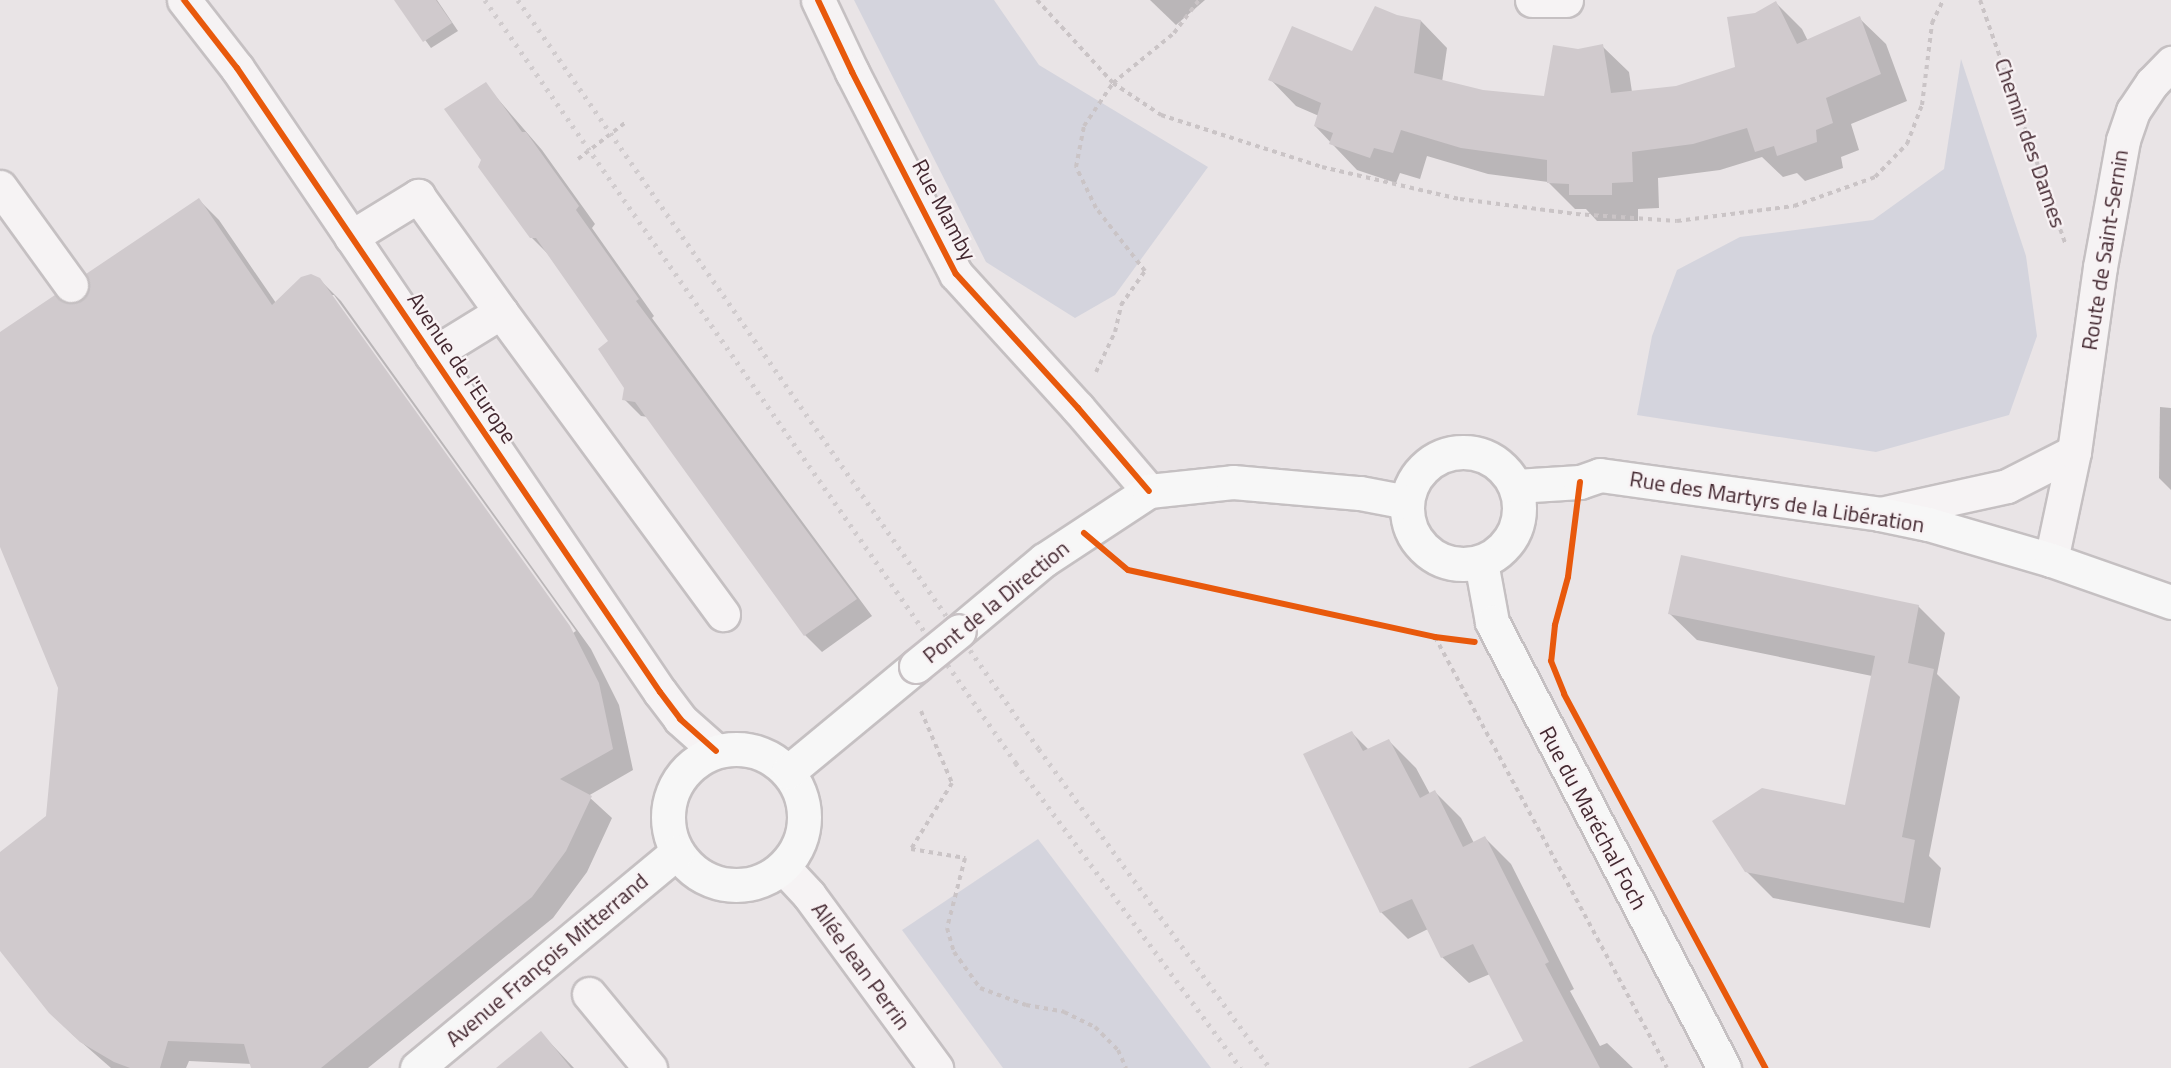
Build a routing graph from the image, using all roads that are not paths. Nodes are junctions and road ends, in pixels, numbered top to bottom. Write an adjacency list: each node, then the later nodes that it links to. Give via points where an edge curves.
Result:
1 (184, 0): 7 (street, Avenue de l'Europe, via 237,68)
2 (818, 0): 13 (street, Rue Mamby, via 956,274)
3 (1532, 0): 4 (street)
4 (1566, 0)
5 (2171, 63): 11 (street, Route de Saint-Sernin, via 2133,111 2123,140 2100,267)
6 (0, 187): 8 (street)
7 (351, 237): 9 (street, via 418,196); 10 (street, Avenue de l'Europe)
8 (71, 285)
9 (501, 312): 10 (street); 19 (street)
10 (430, 355): 20 (street, Avenue de l'Europe, via 660,692 680,719)
11 (2074, 452): 15 (street, via 2007,486); 16 (street, Route de Saint-Sernin)
12 (1516, 486): 14 (main road, via 1506,470 1491,458 1474,452 1455,452 1437,457 1422,469 1412,483); 15 (main road, Rue des Martyrs de la Libération, via 1580,482 1600,475); 17 (main road, via 1518,522 1510,539)
13 (1149, 491): 14 (main road, Pont de la Direction, via 1233,482 1360,493); 21 (main road, Pont de la Direction, bridge, via 1044,560)
14 (1407, 502): 17 (main road, via 1408,520 1427,551 1462,564)
15 (1880, 514): 16 (main road, Rue des Martyrs de la Libération)
16 (2051, 560): 18 (main road, Rue des Martyrs de la Libération)
17 (1481, 562): 28 (main road, Rue du Maréchal Foch, via 1492,622)
18 (2171, 602)
19 (723, 614)
20 (716, 751): 21 (main road, via 755,750); 22 (main road, via 697,760 671,792 667,812 669,833)
21 (788, 772): 23 (main road, via 799,789 804,821 796,851)
22 (677, 852): 23 (main road, via 690,868 707,879 726,884 747,884); 25 (main road, Avenue François Mitterrand)
23 (783, 867): 27 (street, Allée Jean Perrin, via 809,894)
24 (589, 994): 26 (street)
25 (417, 1068)
26 (650, 1068)
27 (936, 1068)
28 (1724, 1068)

